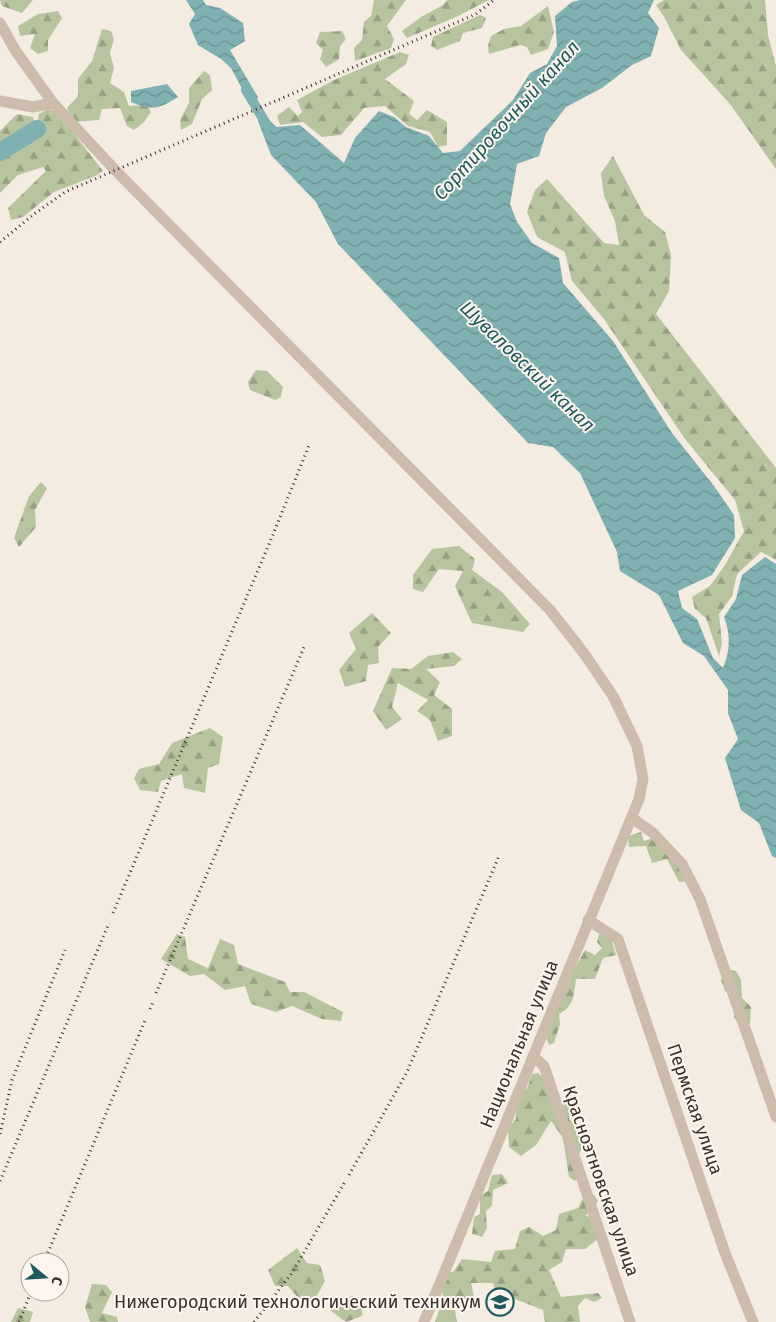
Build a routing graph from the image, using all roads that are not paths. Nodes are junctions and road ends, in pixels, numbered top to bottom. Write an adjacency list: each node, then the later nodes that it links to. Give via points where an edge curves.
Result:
1 (0, 23): 3 (street, via 15,50)
2 (0, 100): 3 (street, via 33,107)
3 (54, 103): 4 (street, Национальная улица, via 211,269 550,610 613,696 638,746 643,779)
4 (632, 818): 5 (street, Национальная улица); 7 (street, via 653,833 682,864 700,899)
5 (588, 920): 6 (street, Национальная улица); 10 (street, Пермская улица, via 618,939 725,1253)
6 (533, 1056): 8 (street, Национальная улица); 9 (street, Красноэтновская улица, via 544,1066)
7 (776, 1117)
8 (424, 1322)
9 (630, 1322)
10 (754, 1322)

